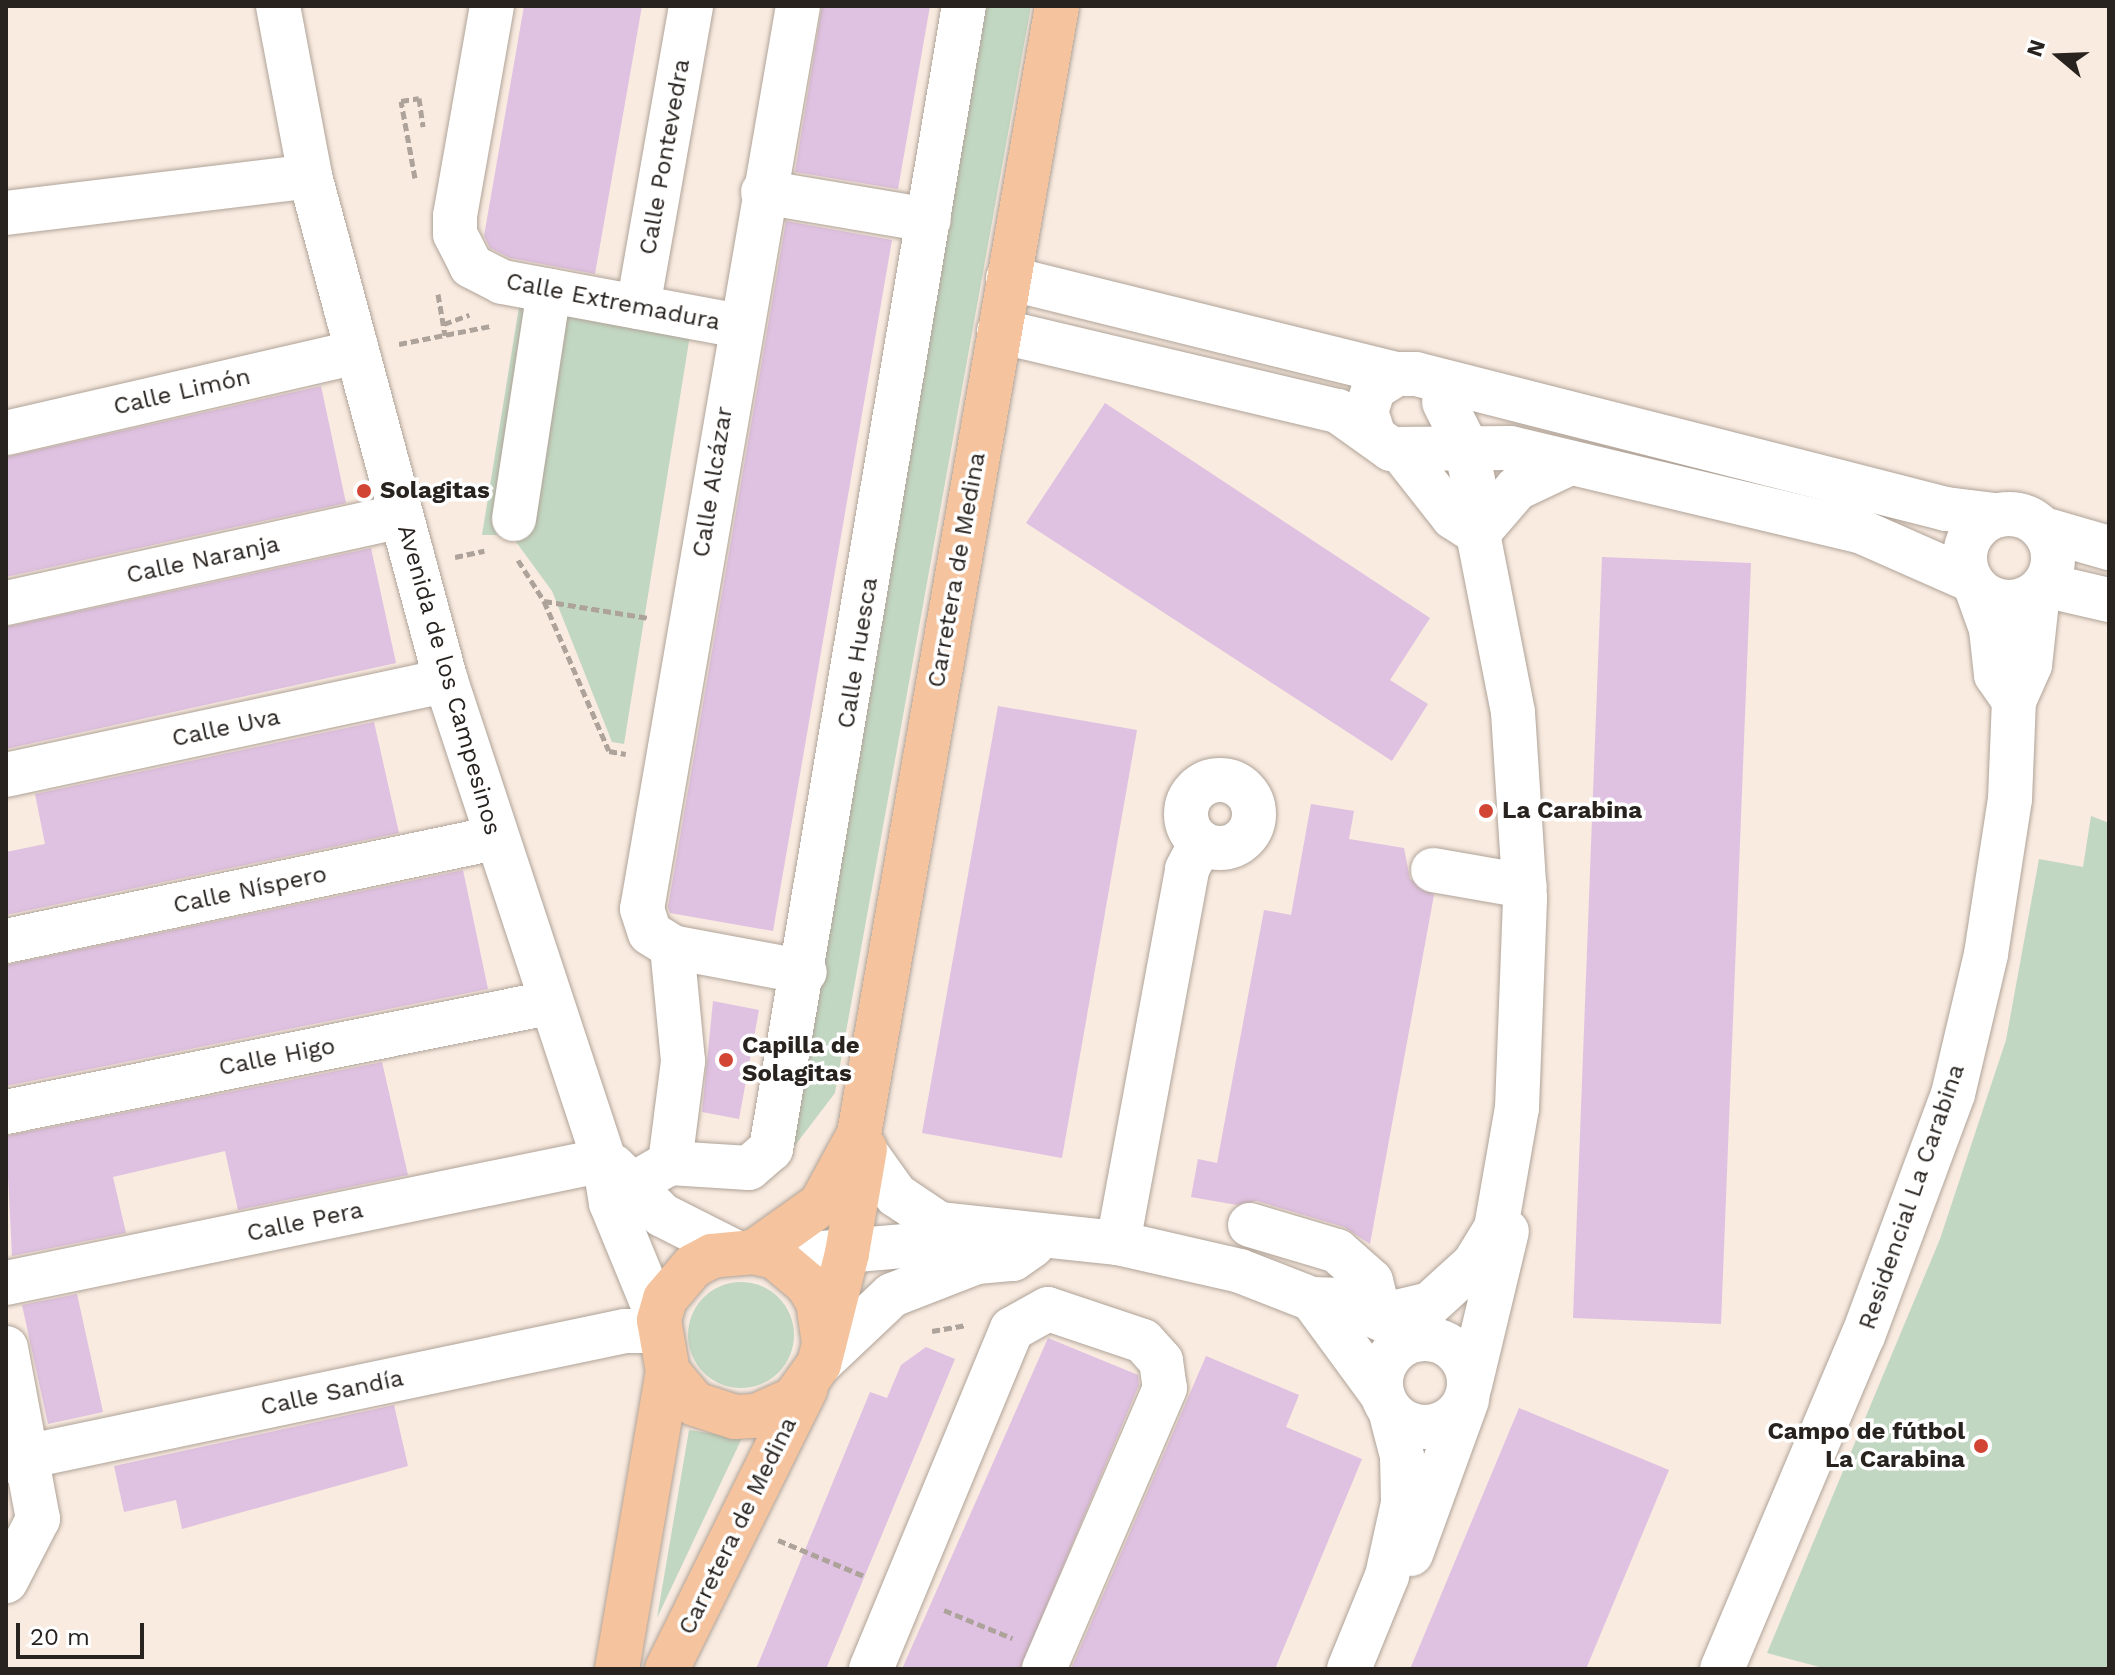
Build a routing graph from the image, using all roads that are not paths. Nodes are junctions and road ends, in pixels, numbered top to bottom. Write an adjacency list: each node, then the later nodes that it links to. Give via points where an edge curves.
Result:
1 (278, 6): 7 (street, Avenida de los Campesinos)
2 (492, 6): 12 (street, Calle Extremadura, via 455,234 471,266 485,276)
3 (691, 6): 13 (street, Calle Pontevedra)
4 (798, 6): 8 (street, Calle Alcázar)
5 (964, 6): 10 (street, Calle Huesca)
6 (1057, 6): 11 (main road, Carretera de Medina)
7 (310, 176): 9 (street); 16 (street, Avenida de los Campesinos)
8 (763, 192): 10 (street); 14 (street, Calle Alcázar)
9 (6, 213)
10 (929, 220): 41 (street, Calle Huesca)
11 (1008, 278): 15 (main road, Carretera de Medina); 17 (street)
12 (549, 291): 13 (street, Calle Extremadura); 26 (street)
13 (638, 307): 14 (street, Calle Extremadura)
14 (739, 326): 40 (street, Calle Alcázar, via 642,909 650,933)
15 (999, 331): 20 (street, via 1338,411); 44 (main road, Carretera de Medina)
16 (357, 352): 18 (street, Calle Limón); 23 (street, Avenida de los Campesinos)
17 (1422, 384): 19 (street); 20 (street, via 1437,437); 20 (street, via 1368,399); 22 (street, via 1946,509)
18 (6, 433)
19 (1465, 444): 20 (street); 21 (street); 25 (street, via 1479,507)
20 (1397, 446): 25 (street, via 1453,517)
21 (1570, 463): 25 (street, via 1517,488); 28 (street, via 1862,532)
22 (1995, 515): 24 (street, via 2021,514); 28 (street, via 1968,542)
23 (401, 516): 31 (street, Calle Naranja); 32 (street, Avenida de los Campesinos)
24 (2043, 529): 27 (street); 29 (street, via 2054,556)
25 (1478, 533): 38 (street, via 1513,712)
26 (506, 538)
27 (2109, 548)
28 (1973, 584): 29 (street, via 2013,603); 33 (street, via 1991,629 1996,675)
29 (2041, 588): 30 (street); 33 (street, Residencial La Carabina, via 2030,665)
30 (2109, 600)
31 (6, 603)
32 (446, 681): 34 (street, Calle Uva); 35 (street, Avenida de los Campesinos)
33 (2014, 701): 70 (street, Residencial La Carabina, via 2008,815 1986,954 1953,1094 1863,1336)
34 (6, 775)
35 (494, 838): 39 (street, Calle Níspero); 42 (street, Avenida de los Campesinos)
36 (1201, 843): 50 (street, via 1187,869)
37 (1433, 870): 38 (street)
38 (1525, 886): 46 (street, via 1517,1108)
39 (6, 941)
40 (672, 947): 41 (street); 45 (street, via 683,1061)
41 (805, 972): 45 (street, Calle Huesca, via 766,1157 739,1169)
42 (548, 1003): 43 (street, Calle Higo); 45 (street, Avenida de los Campesinos)
43 (6, 1112)
44 (862, 1143): 48 (street, via 913,1211); 51 (main road, via 821,1204); 52 (main road, Carretera de Medina)
45 (636, 1169): 51 (street, via 662,1215); 53 (street, Calle Pera); 57 (street, via 611,1203)
46 (1503, 1193): 55 (street, via 1496,1228 1450,1288 1418,1309); 60 (street, via 1507,1229)
47 (1250, 1225): 55 (street, via 1337,1251 1371,1281)
48 (966, 1232): 49 (street, via 1015,1231); 52 (street, via 937,1243)
49 (1041, 1239): 50 (street); 59 (street, via 1013,1259 977,1262 892,1295)
50 (1118, 1243): 54 (street, via 1240,1271)
51 (754, 1253): 52 (street); 57 (main road, via 693,1266 665,1299); 59 (main road, via 793,1268 818,1302)
52 (847, 1253): 59 (main road, Carretera de Medina)
53 (6, 1283)
54 (1312, 1299): 55 (street, via 1341,1300); 61 (street)
55 (1380, 1316): 56 (street)
56 (1420, 1339): 60 (street, via 1449,1345 1468,1369); 61 (street, via 1393,1353 1381,1381)
57 (662, 1341): 59 (main road, via 695,1404 735,1417 776,1409); 62 (street, Calle Sandía, via 625,1331); 65 (main road)
58 (6, 1348): 62 (street)
59 (817, 1364): 66 (main road, Carretera de Medina)
60 (1468, 1392): 61 (street, via 1446,1423 1431,1427 1402,1421); 63 (street, via 1407,1563)
61 (1387, 1403): 63 (street, via 1402,1456 1403,1503)
62 (17, 1459): 64 (street, via 38,1519)
63 (1387, 1576): 69 (street)
64 (6, 1581)
65 (617, 1669)
66 (667, 1669)
67 (871, 1669): 68 (street, via 1012,1329 1034,1312 1062,1311 1143,1341 1164,1374 1165,1388)
68 (1044, 1669)
69 (1349, 1669)
70 (1722, 1669)

